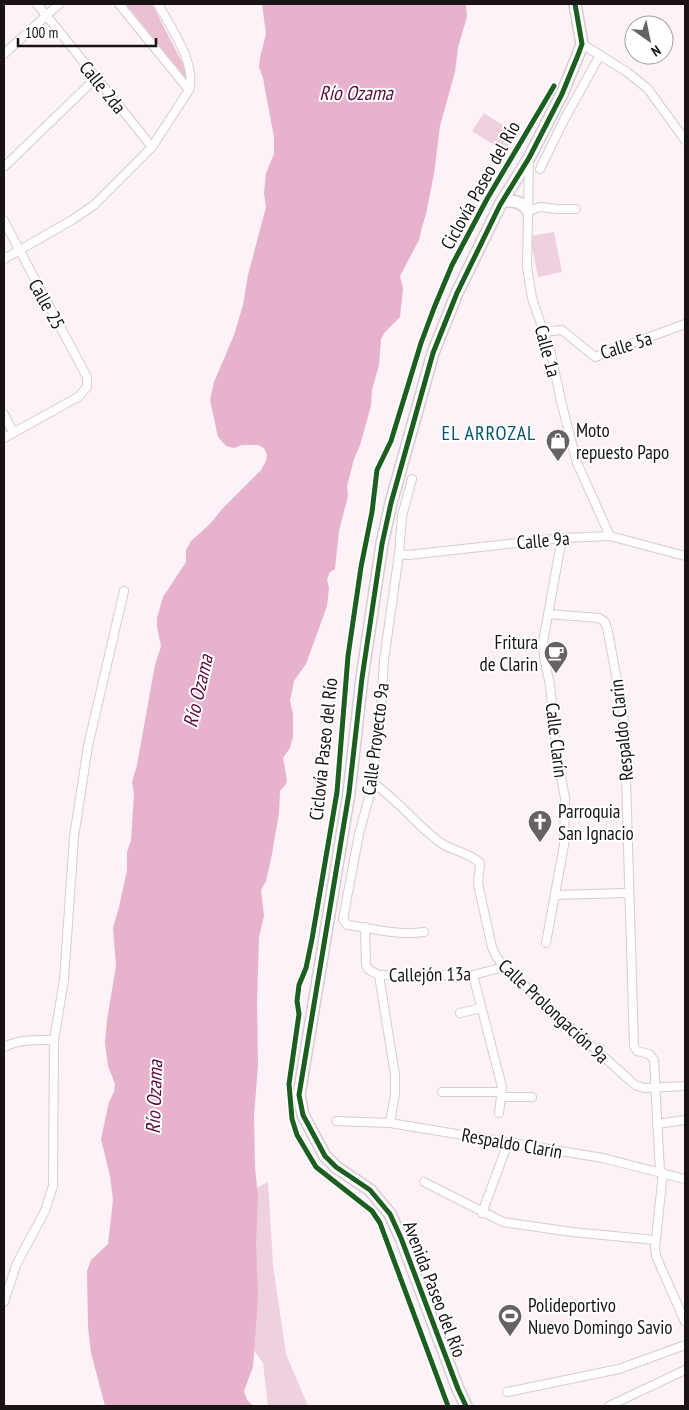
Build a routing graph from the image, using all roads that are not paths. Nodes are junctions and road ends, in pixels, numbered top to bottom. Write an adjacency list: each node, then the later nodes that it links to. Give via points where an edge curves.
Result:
1 (37, 4): 6 (street, Calle 2da)
2 (59, 4): 6 (street)
3 (119, 4): 11 (street)
4 (158, 4): 11 (street, via 190,68 192,82)
5 (575, 4): 7 (street)
6 (46, 16): 8 (street); 10 (street, Calle 2da)
7 (582, 44): 9 (street); 14 (street, Avenida Paseo del Río, via 562,94)
8 (4, 54)
9 (600, 55): 12 (street, via 648,89); 16 (street)
10 (96, 78): 13 (street, Calle 2da); 15 (street)
11 (189, 90): 13 (street)
12 (685, 140)
13 (152, 147): 21 (street, via 94,205)
14 (529, 158): 17 (street, Avenida Paseo del Río); 19 (street, Calle 1a)
15 (4, 167)
16 (540, 169)
17 (502, 201): 19 (street, via 518,202); 69 (street, Avenida Paseo del Río, via 457,293 433,353 382,544 349,792 299,1095 303,1115 325,1156 370,1190 390,1214)
18 (576, 209): 19 (street, via 540,207)
19 (528, 211): 24 (street, Calle 1a, via 526,267)
20 (4, 221): 21 (street, Calle 25)
21 (18, 251): 22 (street); 26 (street, Calle 25, via 87,377 87,387 78,397)
22 (4, 259)
23 (685, 324): 24 (street, Calle 5a, via 595,357 562,330)
24 (544, 332): 29 (street, Calle 1a, via 577,463)
25 (4, 414): 26 (street)
26 (14, 432): 27 (street)
27 (4, 438)
28 (412, 479): 31 (street, Calle Proyecto 9a, via 402,516)
29 (610, 536): 30 (street, Calle 9a); 32 (street, Calle 9a)
30 (562, 538): 31 (street, Calle 9a); 34 (street, Calle Clarín)
31 (399, 554): 35 (street, Calle Proyecto 9a, via 384,660)
32 (685, 556)
33 (124, 591): 46 (street, via 85,764 74,837 64,980)
34 (548, 614): 36 (street, Respaldo Clarin, via 599,618 608,632 623,712); 37 (street, Calle Clarín, via 544,657 565,798 564,845)
35 (373, 783): 38 (street, Calle Proyecto 9a, via 359,834 343,919 347,925); 41 (street, Calle Prolongación 9a, via 442,844 478,860 481,865 478,884 492,947)
36 (628, 893): 37 (street); 49 (street, Respaldo Clarin, via 634,1046 654,1060)
37 (555, 895): 40 (street, Calle Clarín)
38 (365, 927): 39 (street, via 402,934); 42 (street, Callejón 13a, via 366,965)
39 (424, 932)
40 (546, 943)
41 (504, 966): 43 (street, Callejón 13a); 49 (street, Calle Prolongación 9a, via 628,1080 644,1088)
42 (379, 975): 43 (street, Callejón 13a); 56 (street, via 395,1075)
43 (473, 975): 44 (street)
44 (481, 1008): 45 (street); 51 (street)
45 (460, 1013)
46 (54, 1040): 47 (street, via 25,1040); 64 (street, via 54,1186 45,1211 17,1263)
47 (4, 1047)
48 (685, 1086): 49 (street, Calle Prolongación 9a)
49 (655, 1088): 57 (street)
50 (442, 1092): 51 (street)
51 (502, 1095): 52 (street); 53 (street)
52 (532, 1097)
53 (499, 1113)
54 (685, 1120): 57 (street)
55 (336, 1121): 56 (street, Respaldo Clarín)
56 (390, 1123): 58 (street, Respaldo Clarín)
57 (657, 1124): 59 (street)
58 (508, 1143): 59 (street, Respaldo Clarín, via 603,1158); 62 (street)
59 (661, 1173): 60 (street, Respaldo Clarín); 63 (street)
60 (685, 1178)
61 (424, 1182): 62 (street)
62 (482, 1213): 63 (street, via 503,1222)
63 (655, 1240): 65 (street, via 656,1256)
64 (4, 1302)
65 (685, 1322)
66 (685, 1345): 68 (street, via 619,1370)
67 (685, 1370): 70 (street)
68 (507, 1392)
69 (466, 1406)
70 (609, 1406)

